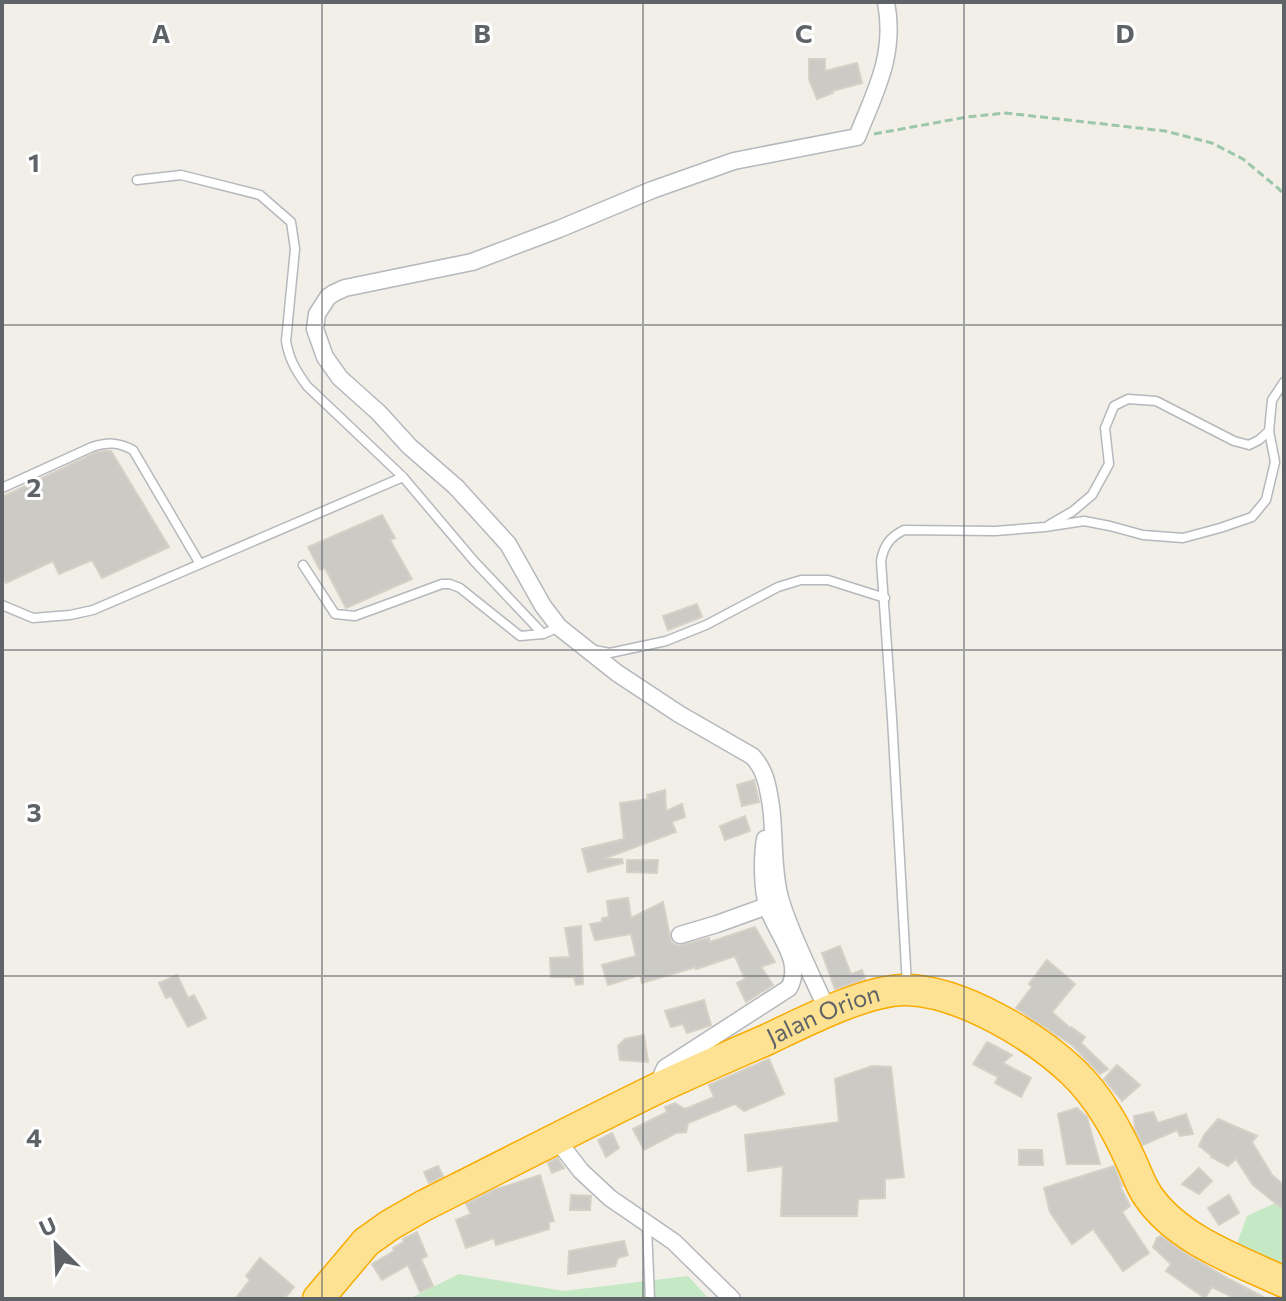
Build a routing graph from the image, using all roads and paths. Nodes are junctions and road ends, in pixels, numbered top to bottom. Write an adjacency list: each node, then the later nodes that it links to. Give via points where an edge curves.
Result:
1 (886, 2): 2 (street, via 888,50)
2 (857, 137): 4 (path, via 1006,113 1110,124 1212,143); 15 (street, via 734,161 472,262 345,288 328,297 317,314 316,337 332,368 508,544)
3 (137, 180): 8 (lane, via 181,175 260,195 291,222 295,249 289,356 307,386)
4 (1282, 189): 5 (path)
5 (1284, 195)
6 (1284, 382): 7 (lane, via 1272,400)
7 (1269, 431): 10 (lane, via 1275,462 1266,500 1252,517 1183,538 1084,521); 10 (lane, via 1249,445 1156,401 1128,399 1114,406 1105,428 1109,464 1092,495)
8 (403, 477): 11 (lane); 16 (lane)
9 (2, 488): 11 (lane, via 92,447 122,444 133,450)
10 (1045, 527): 13 (lane, via 904,530 891,536 883,550)
11 (200, 564): 14 (lane, via 70,615 33,618)
12 (303, 565): 16 (lane, via 335,614 355,616 450,584 520,636)
13 (885, 598): 17 (lane, via 828,580 801,580 666,641 610,653); 21 (lane)
14 (2, 605)
15 (559, 627): 16 (lane); 17 (street)
16 (543, 634)
17 (585, 649): 18 (street, via 752,756 764,772)
18 (773, 823): 19 (street, via 764,843); 22 (street, via 781,899)
19 (767, 906): 20 (street); 23 (street, via 794,969 789,988 665,1068)
20 (680, 935)
21 (907, 990): 22 (highway, Jalan Orion); 26 (highway, Jalan Orion, via 938,994 978,1009 1062,1062 1100,1102 1143,1188 1168,1219)
22 (828, 1012): 23 (highway, Jalan Orion)
23 (656, 1089): 24 (highway, Jalan Orion)
24 (557, 1140): 25 (street, via 581,1171); 27 (highway, Jalan Orion, via 390,1225 366,1242)
25 (647, 1225): 28 (lane); 29 (street, via 674,1242)
26 (1284, 1282)
27 (318, 1299)
28 (650, 1299)
29 (732, 1299)

